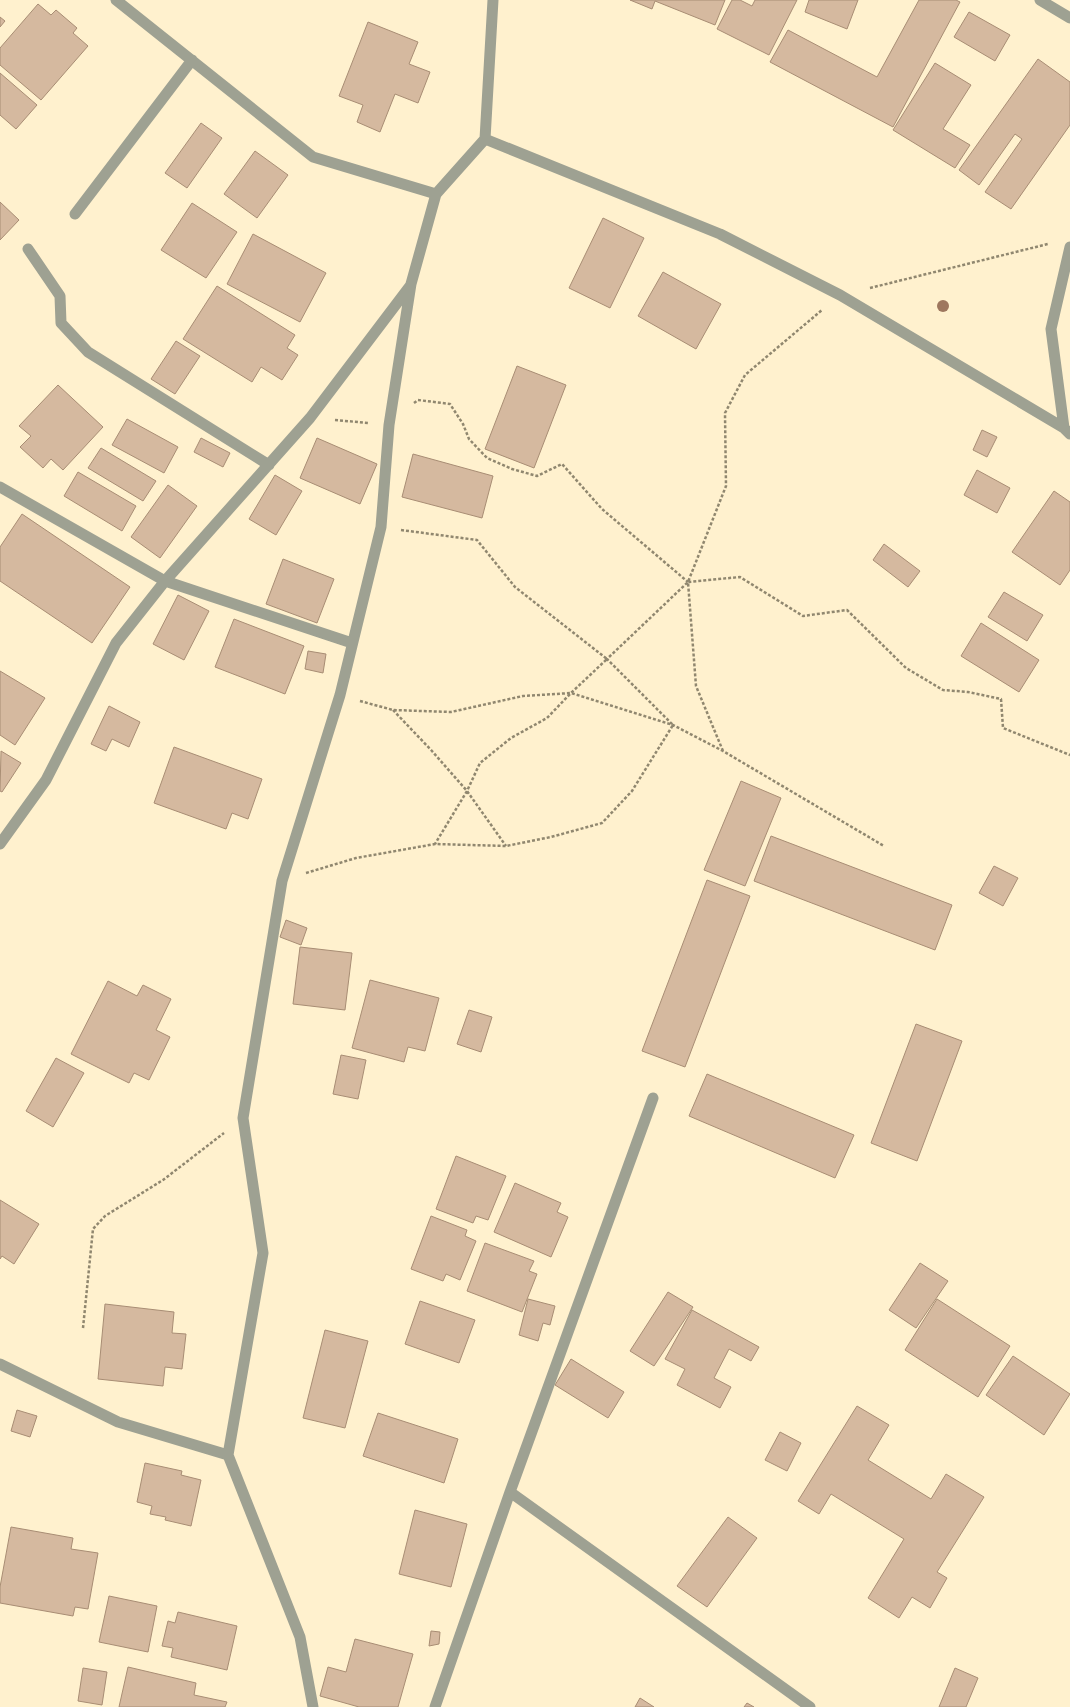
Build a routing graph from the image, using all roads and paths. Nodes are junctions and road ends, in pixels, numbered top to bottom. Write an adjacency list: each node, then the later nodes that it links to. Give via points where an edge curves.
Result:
1 (116, 0): 5 (street)
2 (493, 0): 6 (street)
3 (1040, 0): 4 (street)
4 (1070, 18)
5 (192, 60): 7 (street, via 313,157); 8 (street)
6 (485, 139): 7 (street); 13 (street, via 720,234)
7 (436, 194): 12 (street)
8 (75, 214)
9 (1055, 242): 13 (path)
10 (1070, 247): 16 (street, via 1051,329)
11 (28, 249): 17 (street, via 60,296 61,323 88,352)
12 (411, 284): 14 (street); 15 (street)
13 (840, 295): 16 (street); 21 (path, via 745,375 725,413 726,486)
14 (310, 418): 15 (path); 17 (street)
15 (388, 425): 19 (street); 21 (path, via 418,400 450,404 463,424 469,440 487,458 537,476 562,464 602,509)
16 (1067, 431)
17 (269, 465): 20 (street)
18 (0, 487): 20 (street)
19 (381, 527): 22 (street); 23 (path, via 477,540 515,587)
20 (165, 581): 22 (street); 31 (street, via 116,643 46,780)
21 (688, 582): 23 (path); 28 (path, via 696,686); 29 (path, via 740,577 803,616 847,610 906,668 943,690 1001,699 1004,728)
22 (352, 643): 25 (street)
23 (607, 659): 24 (path); 27 (path)
24 (571, 693): 26 (path, via 523,696 452,712); 27 (path); 30 (path, via 547,718 511,738 480,763)
25 (340, 695): 26 (path); 35 (street)
26 (393, 710): 30 (path)
27 (673, 725): 28 (path); 33 (path, via 632,791 602,823)
28 (723, 751): 34 (path)
29 (1070, 755)
30 (467, 791): 32 (path); 33 (path)
31 (0, 844)
32 (435, 844): 33 (path); 35 (path, via 356,858)
33 (506, 846)
34 (884, 846)
35 (282, 881): 37 (street)
36 (653, 1098): 41 (street)
37 (243, 1118): 38 (path, via 163,1180 105,1216 93,1229); 40 (street, via 263,1253)
38 (82, 1328)
39 (0, 1364): 40 (street, via 118,1422)
40 (228, 1455): 42 (street, via 300,1636)
41 (510, 1492): 43 (street); 44 (street)
42 (313, 1707)
43 (435, 1707)
44 (810, 1707)

